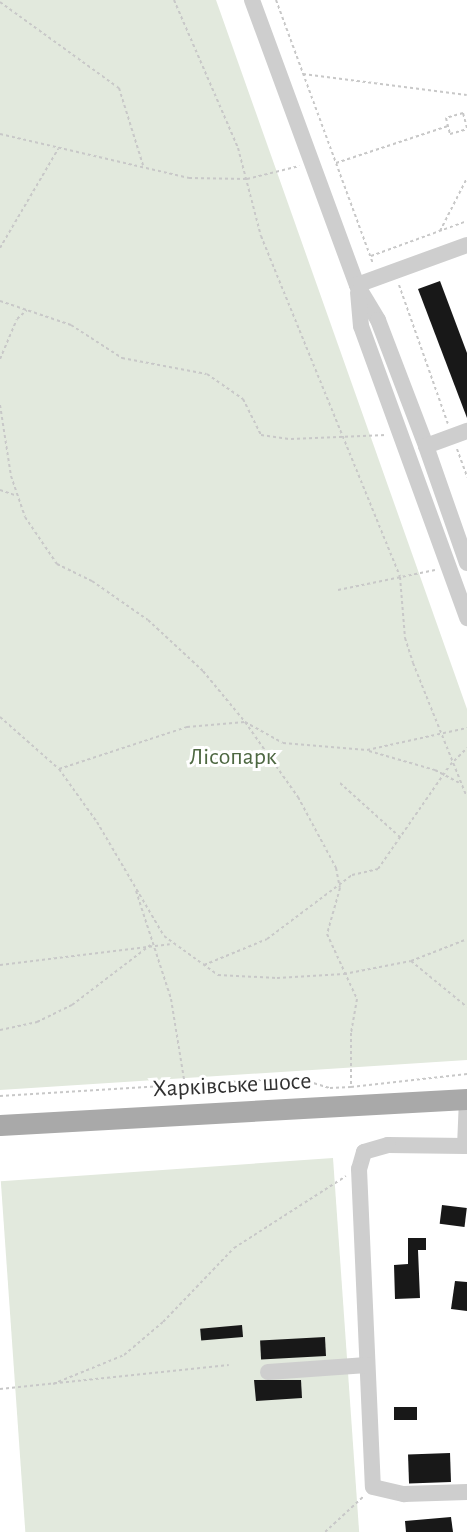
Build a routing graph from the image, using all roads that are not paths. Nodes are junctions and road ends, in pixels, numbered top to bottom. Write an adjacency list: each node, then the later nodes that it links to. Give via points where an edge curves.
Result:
1 (252, 0): 3 (street)
2 (467, 245): 3 (street)
3 (357, 285): 5 (street, via 378,320); 7 (street, via 361,326)
4 (460, 434): 5 (street)
5 (426, 446): 6 (street)
6 (467, 563)
7 (467, 618)
8 (467, 1099): 9 (main road, Харківське шосе); 10 (street, via 465,1146 388,1145 364,1152 359,1169)
9 (0, 1125)
10 (367, 1365): 11 (street); 12 (street, via 373,1487 404,1494)
11 (267, 1372)
12 (467, 1492)

